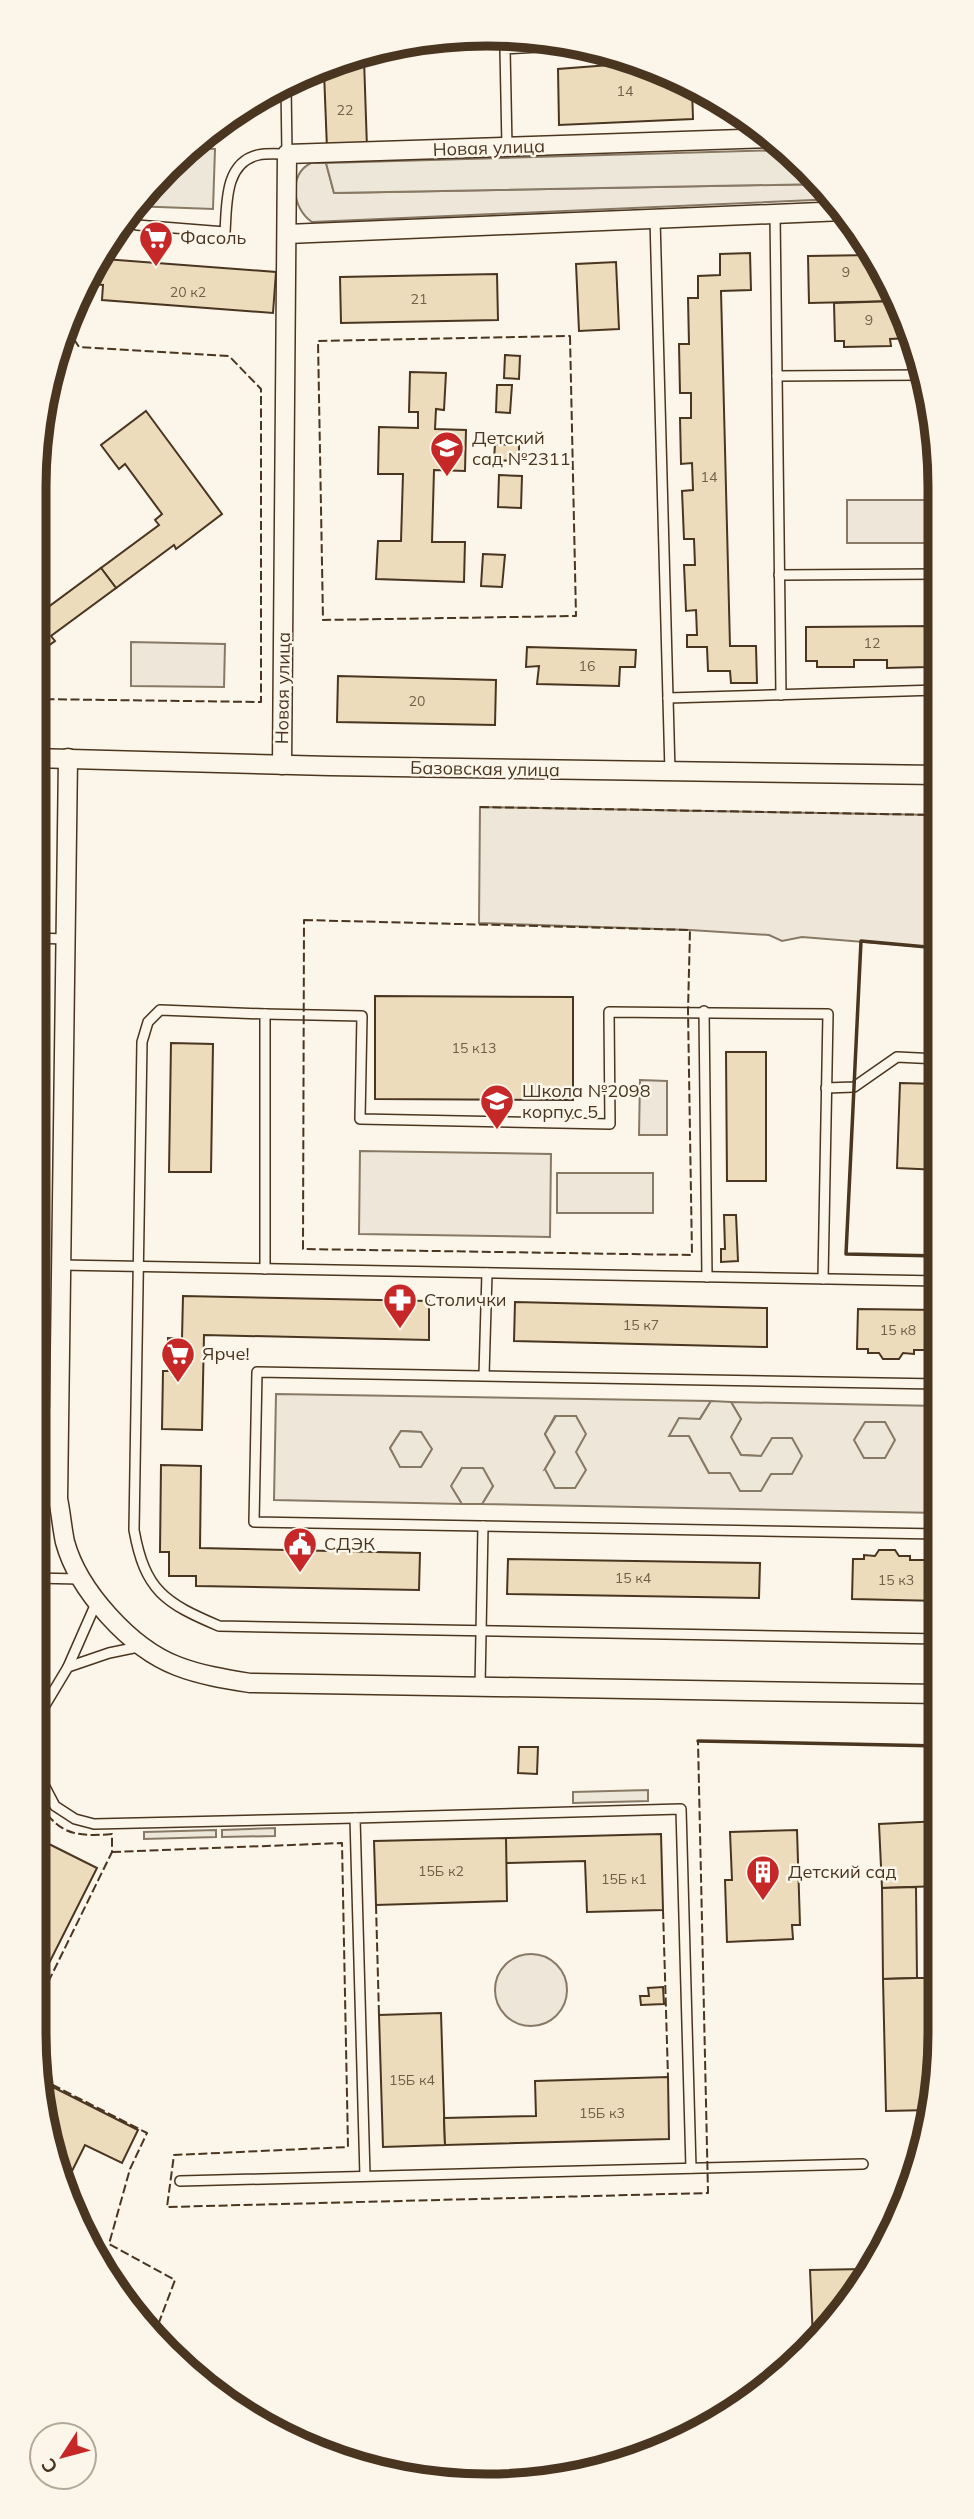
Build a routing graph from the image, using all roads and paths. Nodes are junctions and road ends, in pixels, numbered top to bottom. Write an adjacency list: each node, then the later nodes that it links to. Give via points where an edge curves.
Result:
1 (505, 46): 4 (lane)
2 (286, 94): 5 (lane)
3 (758, 138): 4 (street, Новая улица)
4 (507, 147): 5 (street, Новая улица)
5 (286, 154): 9 (lane, via 258,155 244,161 233,174 225,232); 10 (street, Новая улица)
6 (832, 212): 7 (street)
7 (775, 214): 8 (street); 12 (lane)
8 (655, 219): 10 (street); 17 (lane)
9 (137, 225)
10 (288, 234): 20 (street, Новая улица)
11 (914, 375): 12 (lane)
12 (777, 376): 14 (lane)
13 (928, 574): 14 (lane)
14 (779, 575): 16 (lane)
15 (928, 690): 16 (lane)
16 (780, 695): 17 (lane)
17 (668, 698): 21 (lane)
18 (46, 758): 19 (street, Базовская улица)
19 (68, 758): 20 (street, Базовская улица); 24 (street)
20 (282, 765): 21 (street, Базовская улица)
21 (670, 772): 22 (street, Базовская улица)
22 (928, 775)
23 (46, 938): 24 (lane)
24 (66, 939): 29 (street)
25 (704, 1011): 26 (lane, via 609,1012 610,1124 360,1119 362,1016); 28 (lane, via 828,1014); 33 (lane)
26 (265, 1014): 30 (lane, via 160,1010 148,1022 142,1042); 31 (lane)
27 (928, 1059): 28 (lane, via 897,1057 854,1087)
28 (826, 1088): 34 (lane)
29 (61, 1265): 30 (lane); 39 (street)
30 (138, 1267): 31 (lane); 47 (lane, via 134,1530 139,1558 154,1586 179,1609 219,1626)
31 (265, 1269): 32 (lane)
32 (488, 1273): 33 (lane); 36 (lane)
33 (707, 1277): 34 (lane)
34 (823, 1279): 35 (lane)
35 (928, 1281)
36 (484, 1376): 37 (lane); 42 (lane, via 257,1372 254,1522)
37 (928, 1384)
38 (46, 1412): 39 (lane)
39 (60, 1413): 41 (street)
40 (46, 1444): 41 (lane)
41 (59, 1445): 45 (street, via 58,1499 66,1544)
42 (482, 1526): 43 (lane); 47 (lane)
43 (928, 1534)
44 (46, 1578): 45 (lane)
45 (82, 1579): 46 (street)
46 (97, 1601): 49 (street); 50 (lane)
47 (481, 1630): 48 (lane); 51 (lane)
48 (928, 1639)
49 (143, 1646): 50 (lane); 51 (street, via 174,1665 250,1683)
50 (68, 1667): 53 (lane)
51 (480, 1687): 52 (street)
52 (928, 1695)
53 (46, 1704)
54 (46, 1789): 55 (lane, via 55,1806 94,1824)
55 (355, 1818): 57 (lane, via 681,1809); 58 (lane)
56 (863, 2164): 57 (lane)
57 (691, 2168): 58 (lane)
58 (365, 2176): 59 (lane)
59 (180, 2181)

